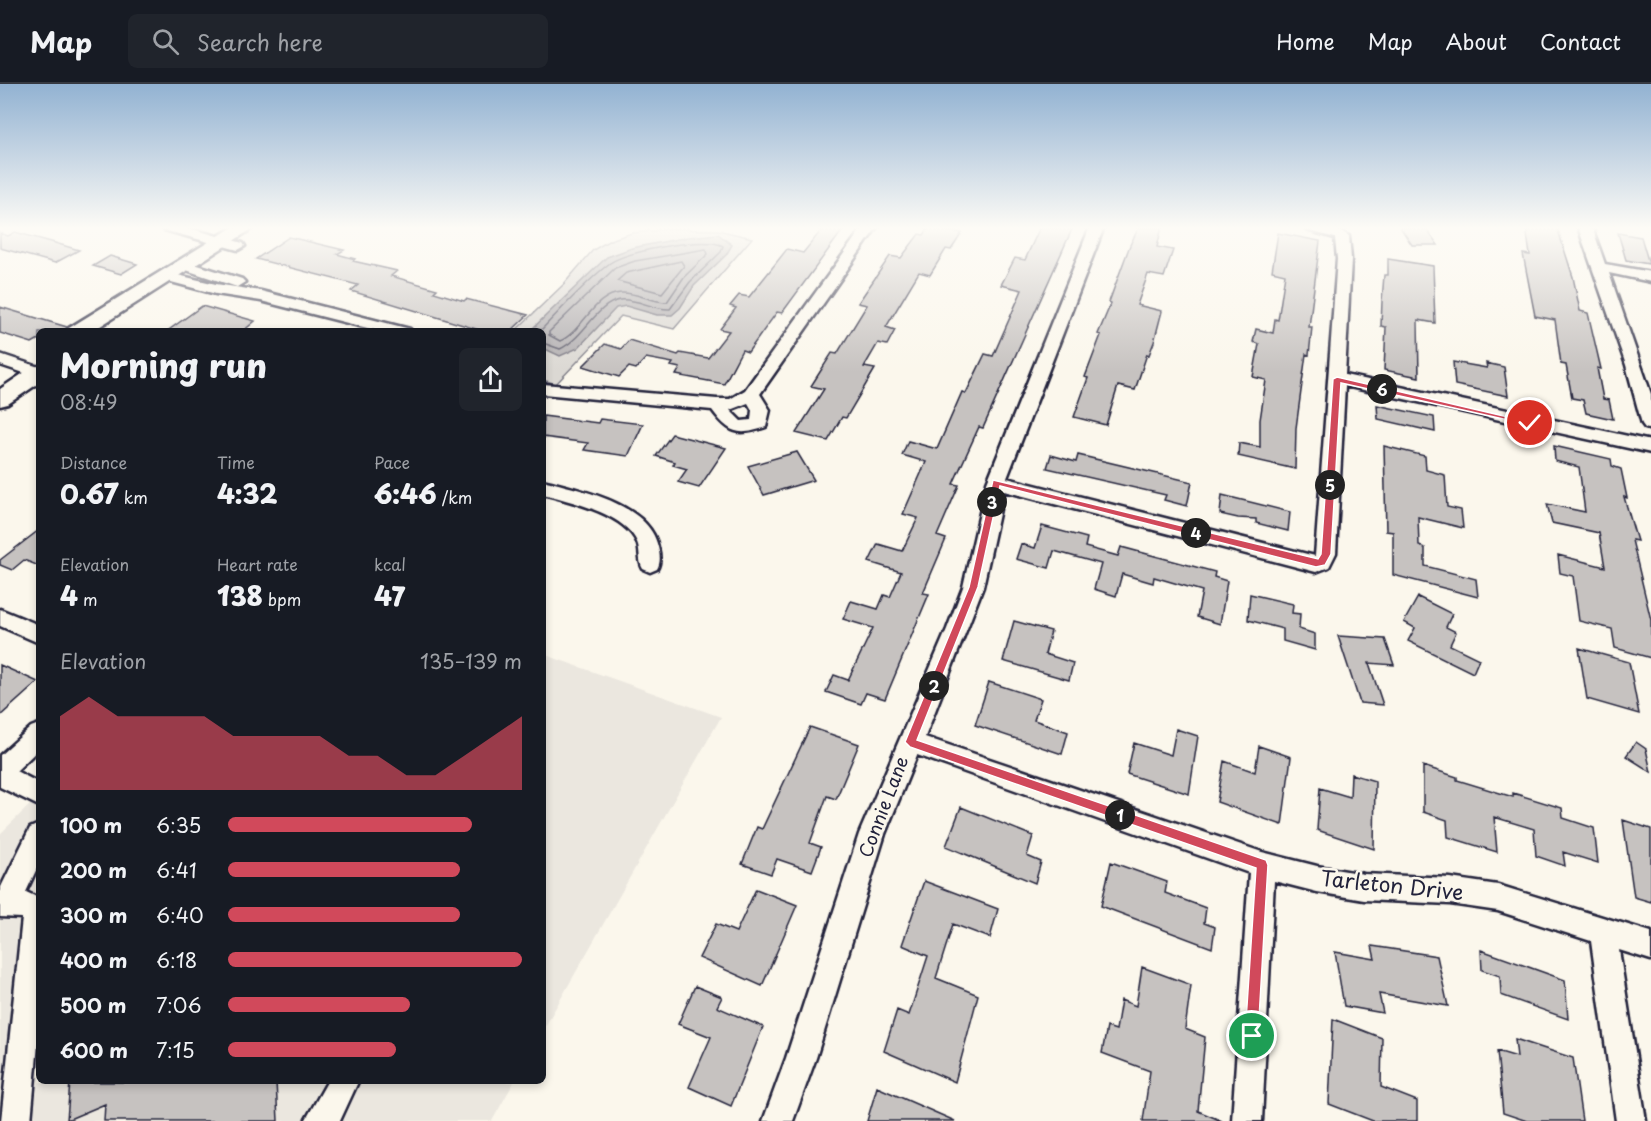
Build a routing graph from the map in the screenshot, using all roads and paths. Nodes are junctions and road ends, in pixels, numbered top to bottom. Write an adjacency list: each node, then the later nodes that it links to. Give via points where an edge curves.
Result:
1 (176, 275): 10 (main road)
2 (177, 275): 11 (main road)
3 (193, 275): 9 (street)
4 (202, 275): 9 (street, via 234,281)
5 (836, 275): 18 (street)
6 (1078, 275): 23 (street, Connie Lane)
7 (1343, 275): 15 (street)
8 (1602, 275): 21 (street)
9 (261, 296): 12 (street)
10 (83, 328)
11 (106, 328)
12 (388, 328)
13 (0, 359): 14 (street)
14 (36, 368): 16 (main road); 19 (main road)
15 (1337, 379): 22 (street); 23 (street, via 1326,554 1316,564)
16 (0, 381)
17 (546, 389): 20 (street)
18 (751, 394): 20 (street); 20 (street, via 761,411 760,423 746,428 734,426)
19 (0, 399)
20 (726, 405)
21 (1651, 424)
22 (1651, 447)
23 (996, 482): 29 (street, Connie Lane, via 974,587)
24 (546, 488): 25 (street, via 594,502 632,523 645,540)
25 (650, 564)
26 (0, 616): 27 (street)
27 (36, 633)
28 (36, 737): 30 (street)
29 (910, 742): 33 (street, Tarleton Drive); 40 (street, Connie Lane, via 872,834)
30 (0, 773): 31 (street)
31 (36, 793)
32 (36, 842): 34 (street)
33 (1262, 865): 35 (street, Tarleton Drive, via 1364,887 1450,891 1498,898); 41 (street)
34 (3, 903): 38 (street, via 30,906 36,913)
35 (1603, 931): 36 (street, Tarleton Drive); 42 (street)
36 (1651, 946)
37 (342, 1084): 39 (street)
38 (16, 1121)
39 (320, 1121)
40 (778, 1121)
41 (1247, 1121)
42 (1631, 1121)

